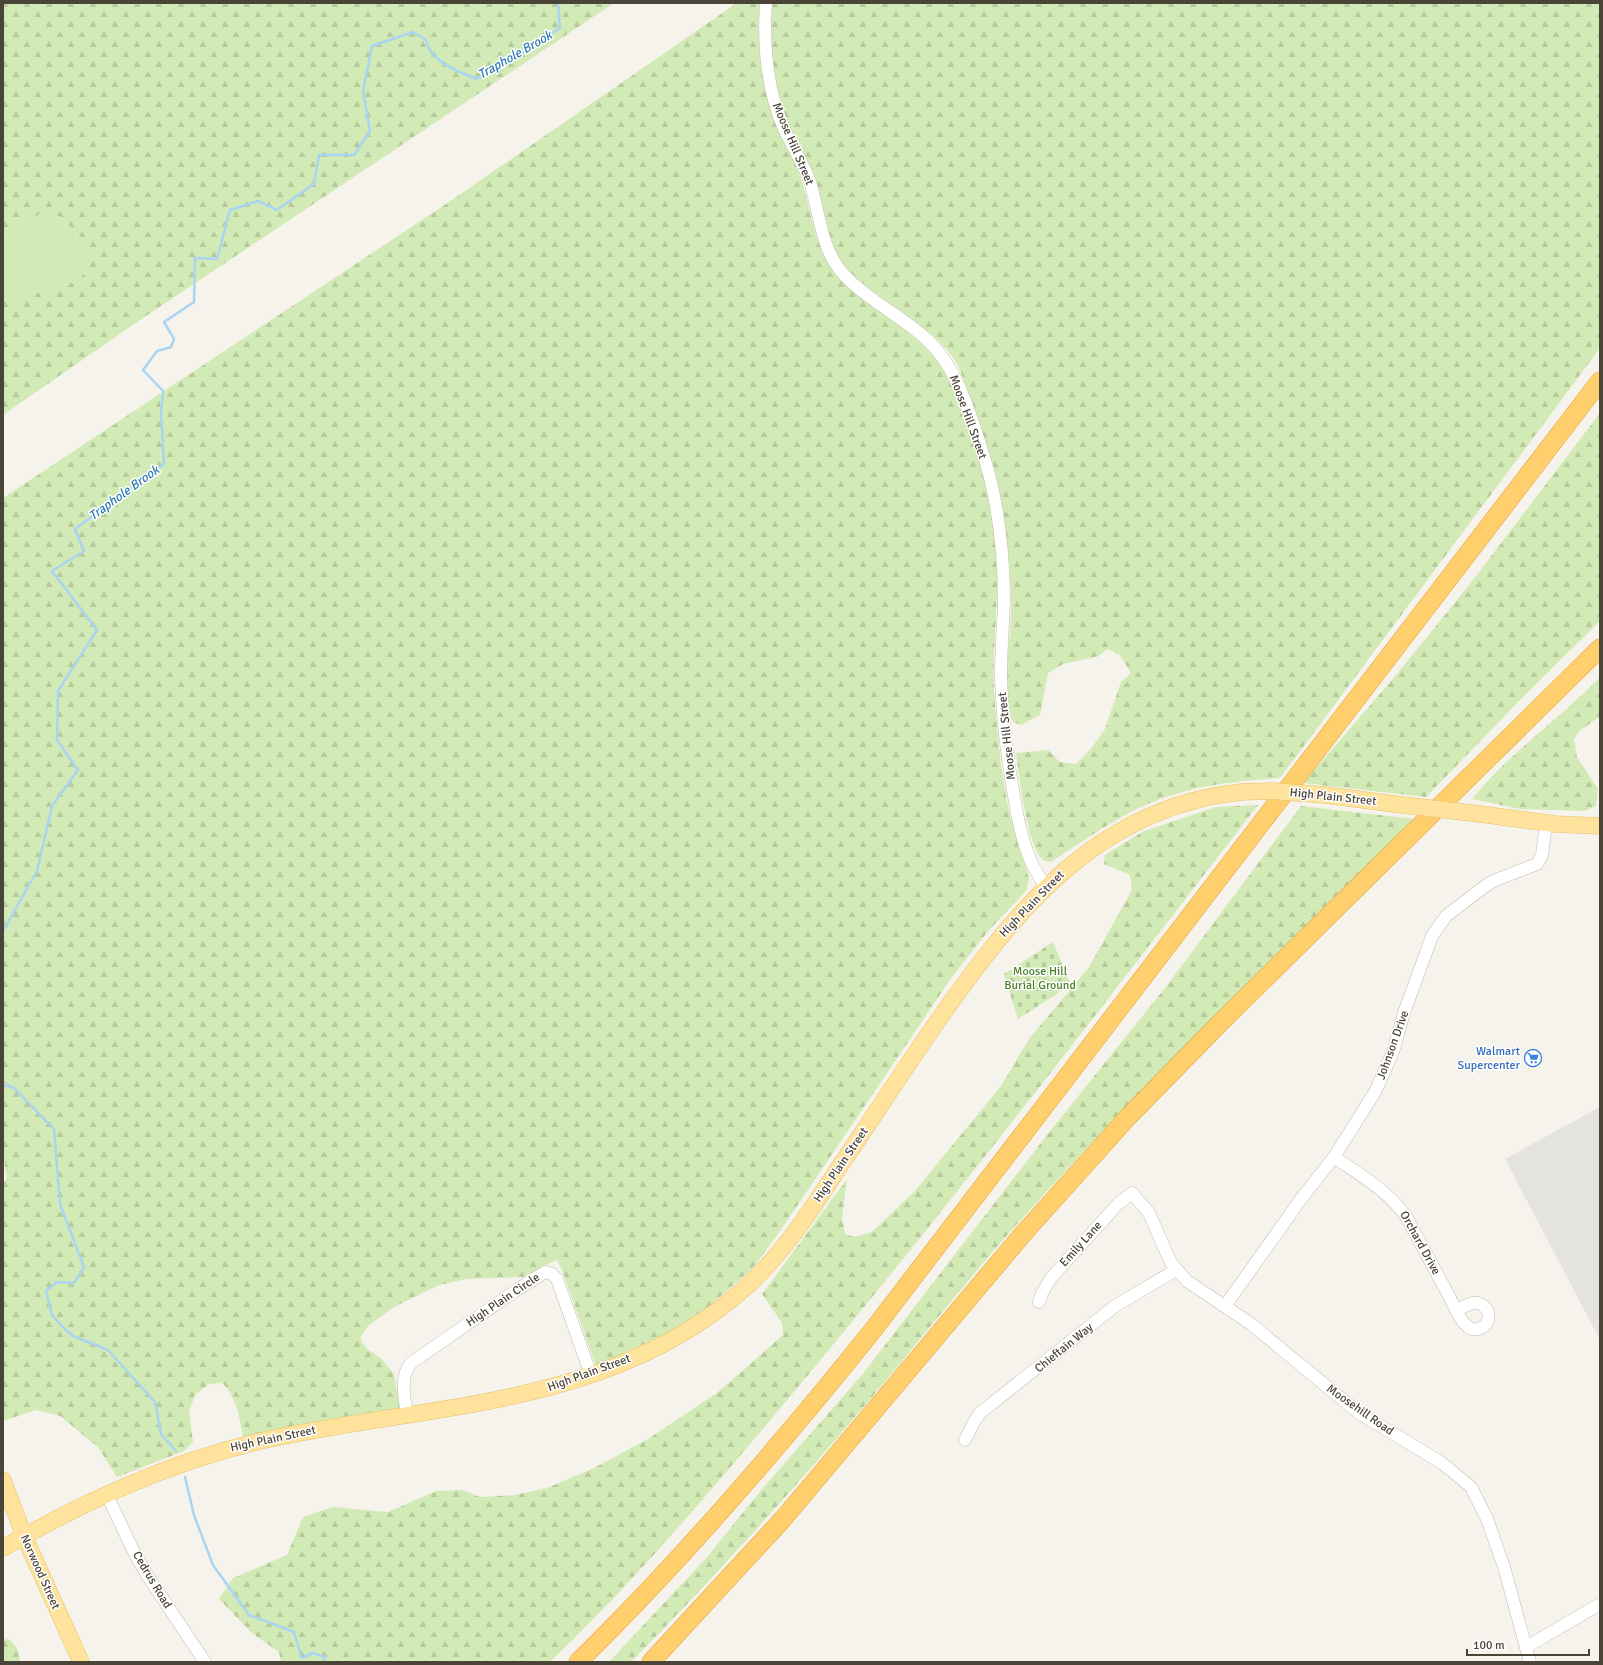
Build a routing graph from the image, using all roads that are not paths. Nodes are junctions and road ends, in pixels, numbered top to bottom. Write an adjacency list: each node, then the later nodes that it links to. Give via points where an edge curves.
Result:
1 (766, 3): 6 (street, Moose Hill Street, via 767,65 773,95 785,130 809,180 835,264 851,281 925,337 941,354 955,377 983,453 995,497 1001,547 1004,594 1001,683 1010,774 1025,845 1038,875)
2 (1600, 381): 24 (highway, via 868,1336 725,1507 655,1584)
3 (1600, 648): 25 (highway, via 1128,1117 1042,1211 798,1502)
4 (1546, 823): 5 (main road, High Plain Street); 6 (main road, High Plain Street, bridge, via 1325,795 1283,791 1241,792 1194,800 1131,824 1087,851); 7 (street, Johnson Drive, via 1542,855 1537,864 1493,881 1473,894 1446,916 1432,936 1385,1070 1375,1092)
5 (1600, 826)
6 (1046, 886): 13 (main road, High Plain Street, via 1017,916 978,964 798,1229 773,1260 738,1295 705,1319 649,1350)
7 (1334, 1157): 11 (street, Johnson Drive); 12 (street, Orchard Drive, via 1386,1193 1401,1209)
8 (1132, 1193): 9 (street, Moosehill Road, via 1149,1213 1166,1255); 10 (street, Emily Lane, via 1118,1204 1051,1278)
9 (1176, 1270): 11 (street, Moosehill Road, via 1194,1286); 15 (street, Chieftain Way, via 1115,1306 980,1413)
10 (1039, 1302)
11 (1225, 1306): 21 (street, Moosehill Road, via 1348,1405 1378,1426 1442,1463 1466,1482 1480,1505 1501,1558)
12 (1456, 1310)
13 (591, 1375): 14 (main road, High Plain Street, via 503,1400); 14 (street, High Plain Circle, via 557,1279 545,1272 410,1363 406,1368 404,1381)
14 (407, 1416): 17 (main road, High Plain Street, via 308,1431 223,1450 168,1467)
15 (965, 1440)
16 (3, 1480): 18 (main road, Norwood Street)
17 (107, 1495): 18 (main road, High Plain Street); 23 (street, Cedrus Road, via 147,1575)
18 (24, 1536): 19 (main road, High Plain Street); 22 (main road, Norwood Street)
19 (3, 1548)
20 (1600, 1604): 21 (street)
21 (1526, 1647): 26 (street, Moosehill Road)
22 (81, 1662)
23 (205, 1662)
24 (578, 1662)
25 (651, 1662)
26 (1530, 1662)

